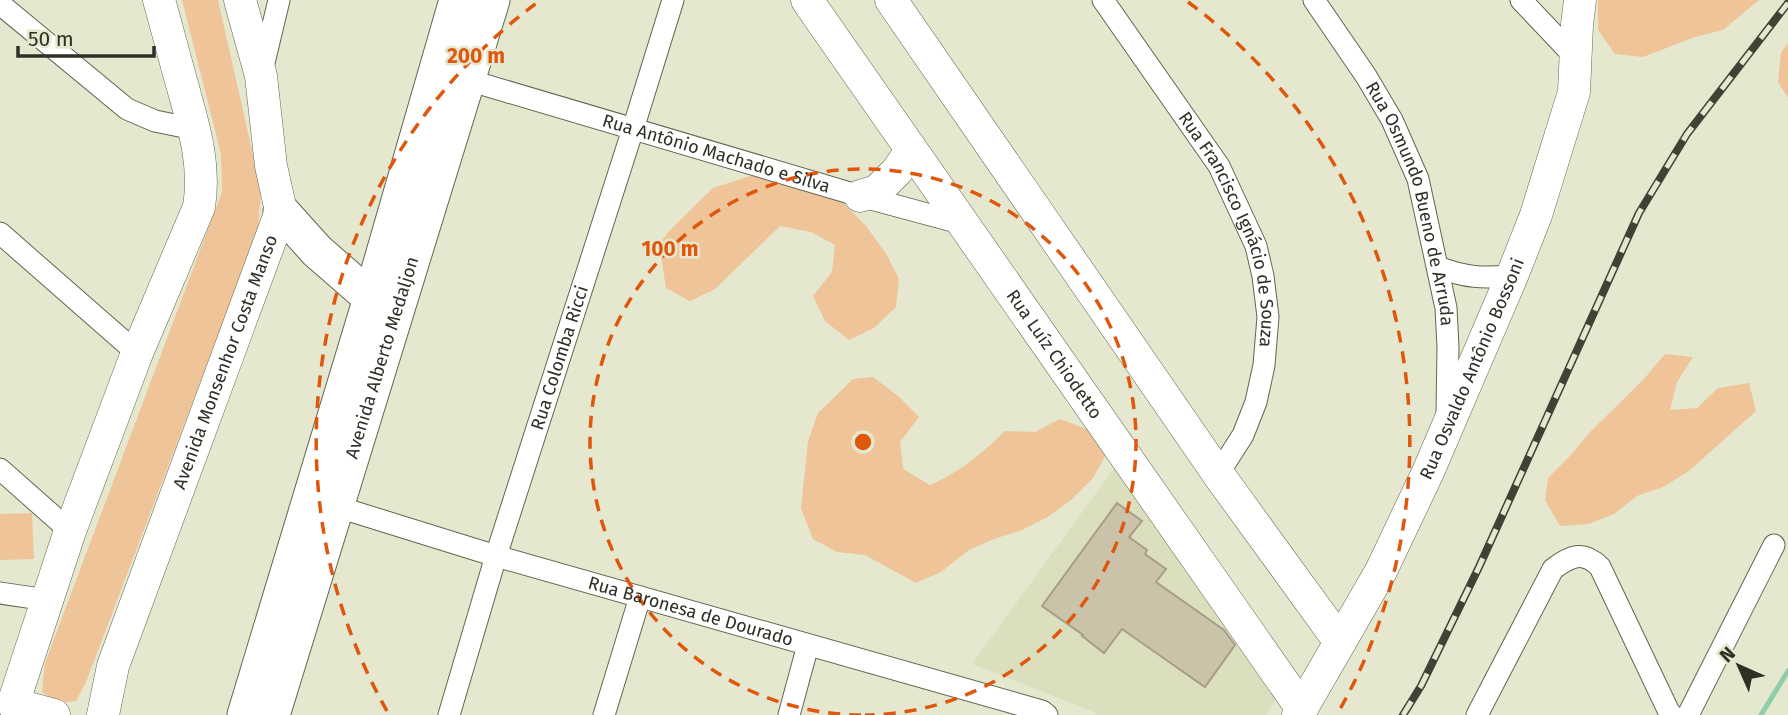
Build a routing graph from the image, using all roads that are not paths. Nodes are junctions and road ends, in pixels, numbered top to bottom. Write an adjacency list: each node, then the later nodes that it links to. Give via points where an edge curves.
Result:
1 (159, 0): 18 (street)
2 (240, 0): 16 (street, Avenida Monsenhor Costa Manso)
3 (279, 0): 16 (street)
4 (457, 0): 27 (main road, Avenida Alberto Medaljon)
5 (492, 0): 17 (main road, Avenida Alberto Medaljon)
6 (673, 0): 19 (street, Rua Colomba Ricci)
7 (807, 0): 20 (street, Rua Luíz Chiodetto)
8 (891, 0): 31 (street)
9 (1103, 0): 31 (street, Rua Francisco Ignácio de Souza, via 1219,166 1256,246 1268,317 1264,365 1243,435)
10 (1314, 0): 25 (street, Rua Osmundo Bueno de Arruda, via 1392,120 1418,179)
11 (1521, 0): 14 (street)
12 (0, 4): 18 (street, via 127,108 155,121)
13 (1579, 4): 14 (street); 15 (street, Rua Osvaldo Antônio Bossoni)
14 (1538, 17): 15 (street)
15 (1576, 58): 26 (street, Rua Osvaldo Antônio Bossoni, via 1574,92 1565,125)
16 (261, 76): 22 (street, Avenida Monsenhor Costa Manso)
17 (468, 80): 19 (street, Rua Antônio Machado e Silva); 32 (main road, Avenida Alberto Medaljon)
18 (194, 129): 28 (street, via 202,174 199,207)
19 (634, 129): 21 (street, Rua Antônio Machado e Silva); 35 (street, Rua Colomba Ricci)
20 (911, 150): 21 (street, via 877,191); 23 (street, Rua Luíz Chiodetto)
21 (860, 196): 23 (street, Rua Antônio Machado e Silva)
22 (281, 211): 27 (main road); 44 (street, Avenida Monsenhor Costa Manso, via 113,666)
23 (964, 224): 42 (street, Rua Luíz Chiodetto)
24 (0, 233): 28 (street)
25 (1438, 267): 26 (street, via 1458,275); 29 (street, Rua Osmundo Bueno de Arruda, via 1446,308)
26 (1512, 276): 29 (street, Rua Osvaldo Antônio Bossoni)
27 (371, 299): 45 (main road, Avenida Alberto Medaljon)
28 (137, 353): 33 (street)
29 (1447, 428): 39 (street, Rua Osvaldo Antônio Bossoni, via 1381,571)
30 (0, 469): 33 (street)
31 (1218, 474): 39 (street)
32 (335, 506): 35 (street, Rua Baronesa de Dourado); 46 (main road, Avenida Alberto Medaljon)
33 (69, 531): 38 (street)
34 (1774, 545): 53 (street)
35 (496, 556): 37 (street, Rua Baronesa de Dourado); 47 (street, Rua Colomba Ricci)
36 (0, 593): 38 (street)
37 (640, 597): 40 (street, Rua Baronesa de Dourado); 48 (street)
38 (47, 600): 41 (street)
39 (1340, 642): 42 (street, Rua Osvaldo Antônio Bossoni)
40 (808, 645): 49 (street); 50 (street, Rua Baronesa de Dourado)
41 (10, 709): 43 (street)
42 (1300, 712)
43 (54, 715)
44 (103, 715)
45 (245, 715)
46 (272, 715)
47 (449, 715)
48 (604, 715)
49 (789, 715)
50 (1047, 715)
51 (1477, 715): 52 (street, via 1553,569 1574,556 1600,566)
52 (1672, 715)
53 (1688, 715)

